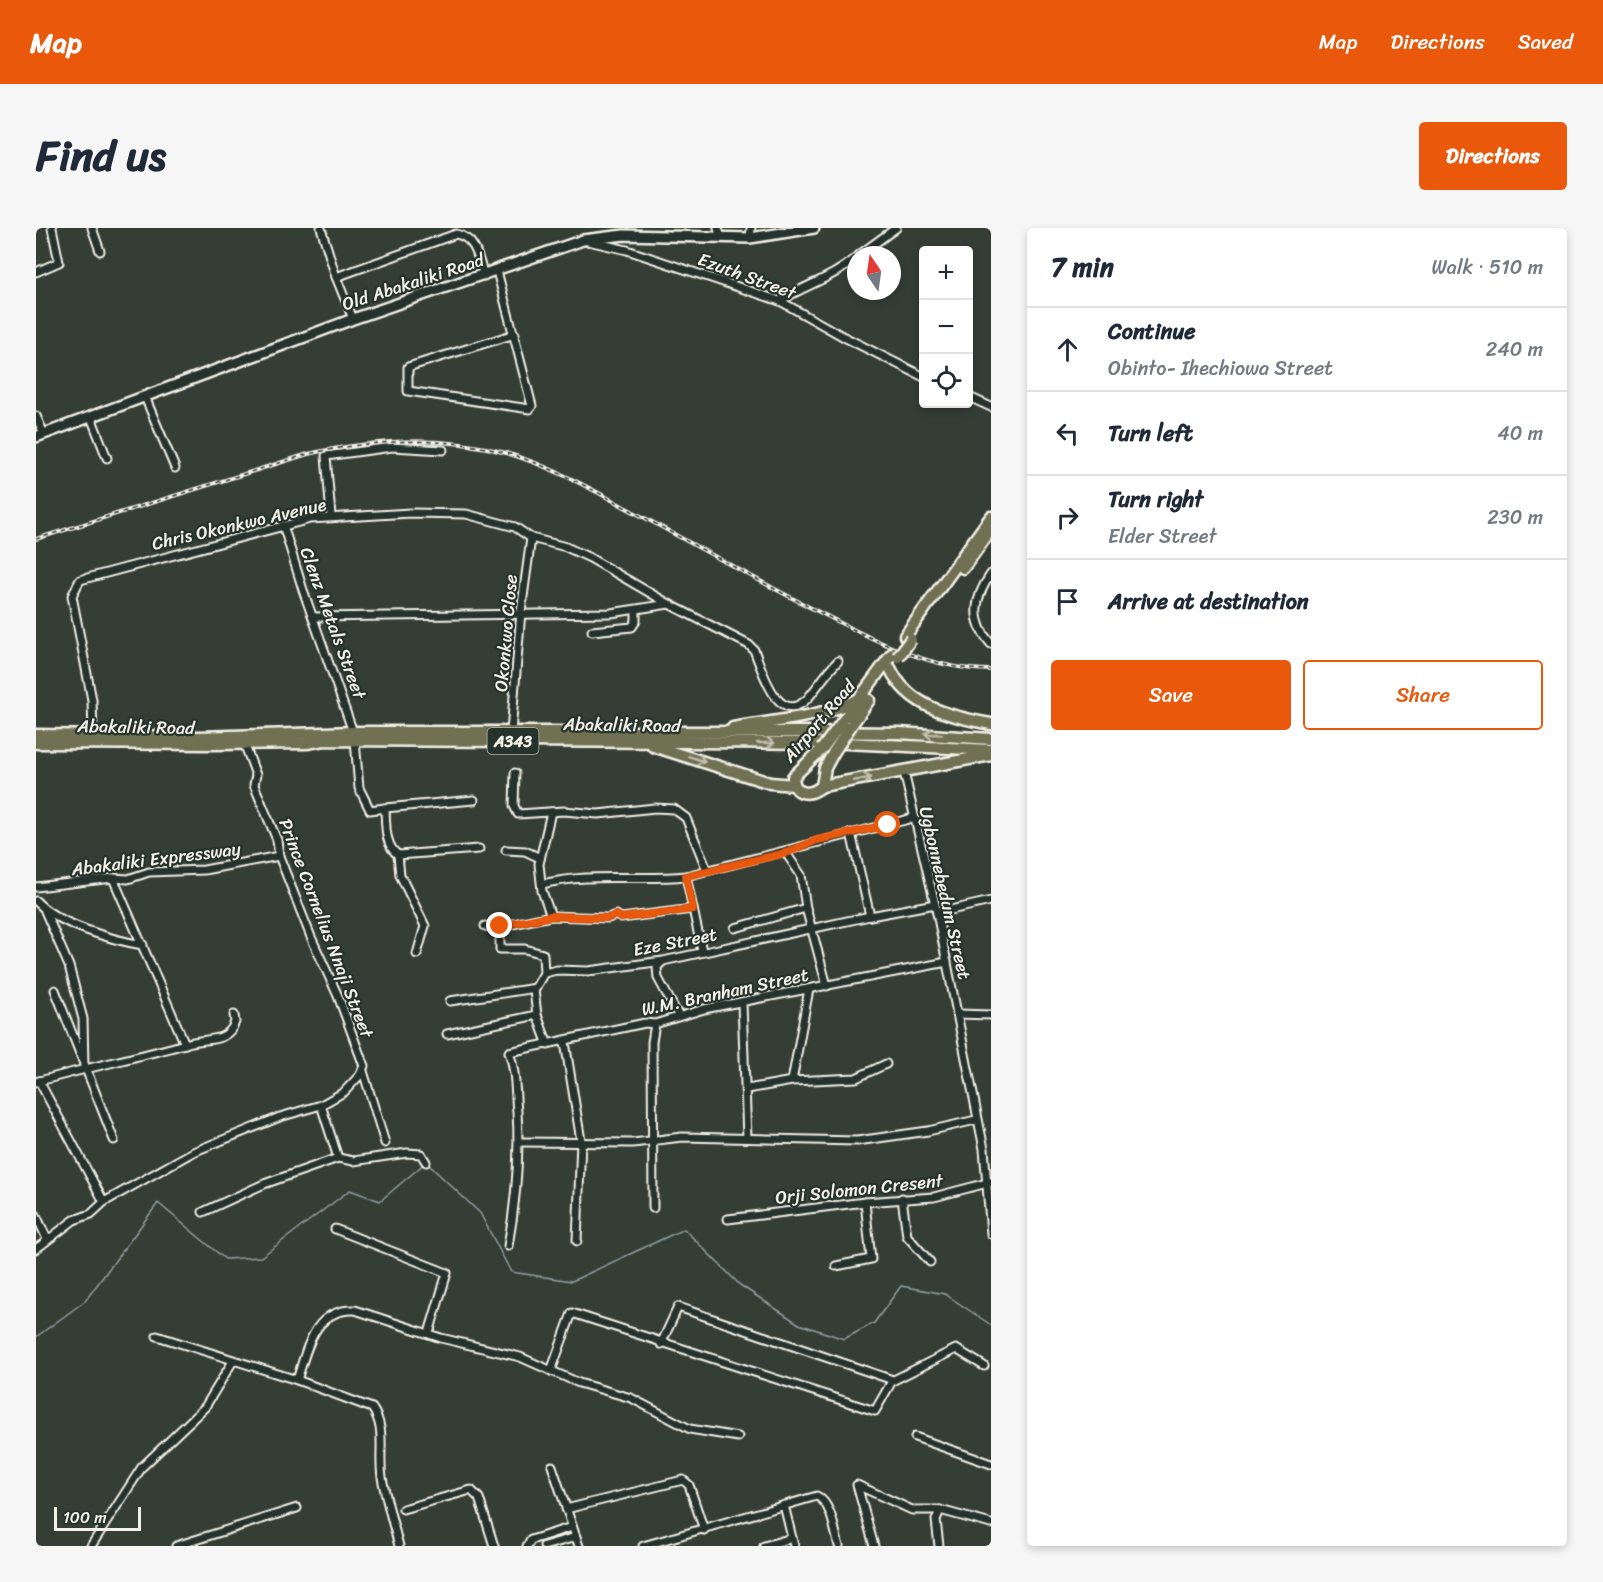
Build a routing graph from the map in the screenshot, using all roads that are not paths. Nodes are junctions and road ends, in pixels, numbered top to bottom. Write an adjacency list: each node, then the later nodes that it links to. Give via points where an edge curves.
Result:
1 (52, 228): 13 (street, via 59,262)
2 (92, 228): 10 (street)
3 (321, 228): 15 (street)
4 (814, 228): 7 (main road, Old Abakaliki Road)
5 (896, 228): 9 (street)
6 (719, 233): 7 (main road, Old Abakaliki Road); 8 (main road, Old Abakaliki Road)
7 (750, 233)
8 (584, 240): 12 (main road, Old Abakaliki Road); 16 (street, Ezuth Street, via 627,250)
9 (871, 246)
10 (100, 251)
11 (847, 266): 16 (street)
12 (497, 271): 14 (main road, Old Abakaliki Road); 18 (street)
13 (36, 272)
14 (484, 276): 15 (street, via 471,241 456,234); 17 (main road, Old Abakaliki Road)
15 (336, 277): 17 (street)
16 (780, 301): 19 (street, Ezuth Street)
17 (353, 319): 20 (main road, Old Abakaliki Road)
18 (515, 334): 18 (street, via 530,409 408,391 408,367)
19 (919, 374)
20 (145, 397): 24 (main road, Old Abakaliki Road); 28 (street)
21 (973, 400): 22 (street)
22 (991, 407)
23 (36, 416): 25 (street)
24 (91, 417): 25 (main road, Old Abakaliki Road); 27 (street)
25 (40, 436)
26 (443, 450): 29 (street, via 392,447 326,456)
27 (107, 458)
28 (175, 468)
29 (331, 516): 31 (street, Chris Okonkwo Avenue); 33 (street, Chris Okonkwo Avenue, via 465,514 515,527)
30 (991, 517): 40 (main road, Airport Road)
31 (283, 525): 38 (street, Clenz Metals Street); 50 (street, Chris Okonkwo Avenue, via 80,580 72,596 92,699)
32 (991, 530): 40 (main road, Airport Road)
33 (531, 538): 35 (street, Chris Okonkwo Avenue, via 590,558); 37 (street, Okonkwo Close)
34 (991, 574): 41 (street, via 979,591 976,605 984,636)
35 (669, 604): 36 (street); 43 (street, Chris Okonkwo Avenue, via 754,650 779,703 788,706 808,698)
36 (636, 611): 37 (street); 39 (street, via 632,627)
37 (521, 612): 38 (street); 48 (street, Okonkwo Close)
38 (314, 617): 52 (street, Clenz Metals Street)
39 (592, 631)
40 (908, 638): 42 (main road, Airport Road, bridge)
41 (991, 644)
42 (895, 655): 44 (main road, Airport Road); 45 (main road, Airport Road)
43 (838, 661)
44 (890, 668): 46 (main road, Airport Road); 47 (main road, via 911,697 964,719)
45 (863, 697): 46 (main road, Airport Road); 49 (main road, via 823,712)
46 (847, 723): 58 (main road, Airport Road, bridge)
47 (991, 724)
48 (511, 732): 49 (main road, Abakaliki Road / A343); 52 (main road, Abakaliki Road / A343)
49 (703, 733): 53 (main road, Abakaliki Road / A343, one-way to 49, via 899,733)
50 (93, 734): 51 (main road, Abakaliki Road / A343); 52 (main road, Abakaliki Road / A343)
51 (36, 735)
52 (354, 736): 54 (main road, Abakaliki Road / A343); 56 (main road, Abakaliki Road / A343); 65 (street, Clenz Metals Street, via 359,788 370,810)
53 (991, 740)
54 (641, 742): 57 (main road, Abakaliki Road / A343, one-way to 57, via 845,743); 62 (main road, one-way to 62, via 770,783)
55 (36, 743): 56 (main road, Abakaliki Road / A343)
56 (244, 743): 73 (street, Prince Cornelius Nnaji Street, via 256,775 254,785 278,840)
57 (991, 750)
58 (827, 751): 62 (main road, Airport Road, via 797,771); 63 (main road, Airport Road)
59 (991, 755): 60 (main road)
60 (904, 772): 63 (main road, one-way to 60); 67 (street, Ugbonnebedum Street)
61 (515, 773): 66 (street, via 514,806 518,814)
62 (794, 785): 63 (main road, Airport Road, via 806,794)
63 (822, 786)
64 (474, 800): 65 (street)
65 (385, 808): 72 (street, via 389,845)
66 (550, 812): 74 (street); 75 (street, via 598,814 674,809 686,818)
67 (913, 818): 68 (street); 82 (street, Ugbonnebedum Street)
68 (851, 833): 71 (street, via 817,840); 88 (street)
69 (479, 849): 72 (street)
70 (506, 850): 74 (street, via 525,851)
71 (786, 853): 75 (street); 83 (street, via 801,875)
72 (398, 855): 95 (street, via 400,875 425,926)
73 (279, 856): 77 (street, Abakaliki Expressway, via 204,870); 117 (street, Prince Cornelius Nnaji Street, via 347,1017)
74 (540, 858): 78 (street)
75 (707, 870): 76 (street)
76 (686, 876): 78 (street, via 661,879 594,875); 84 (street)
77 (113, 878): 79 (street, Abakaliki Expressway); 93 (street)
78 (542, 884): 87 (street)
79 (36, 887)
80 (36, 901): 85 (street)
81 (991, 901): 86 (street)
82 (935, 904): 86 (street, Ugbonnebedum Street); 88 (street, Eze Street)
83 (806, 908): 91 (street); 92 (street)
84 (693, 909): 87 (street, via 621,918); 94 (street)
85 (45, 911): 93 (street, via 113,940); 116 (street, via 69,966 83,1019)
86 (937, 913): 97 (street, Ugbonnebedum Street)
87 (551, 916): 89 (street)
88 (870, 916): 91 (street, Eze Street)
89 (500, 926): 90 (street); 98 (street, via 500,949 543,954)
90 (485, 927)
91 (811, 927): 94 (street, Eze Street); 99 (street)
92 (735, 928)
93 (143, 945): 113 (street)
94 (702, 951): 96 (street, Eze Street)
95 (417, 954)
96 (663, 961): 98 (street, Eze Street); 109 (street, via 657,967 658,978)
97 (947, 962): 99 (street, W.M. Branham Street); 105 (street, Ugbonnebedum Street)
98 (544, 973): 100 (street)
99 (827, 986): 101 (street, W.M. Branham Street)
100 (536, 988): 103 (street); 107 (street)
101 (809, 989): 104 (street, W.M. Branham Street); 118 (street)
102 (55, 990): 116 (street)
103 (450, 1000)
104 (741, 1003): 109 (street, W.M. Branham Street); 120 (street)
105 (957, 1014): 108 (street); 122 (street, Ugbonnebedum Street)
106 (234, 1015): 113 (street, via 235,1022 228,1034)
107 (537, 1015): 111 (street); 114 (street)
108 (991, 1015)
109 (678, 1016): 110 (street, W.M. Branham Street)
110 (655, 1024): 112 (street, W.M. Branham Street); 125 (street)
111 (447, 1034)
112 (565, 1042): 114 (street, W.M. Branham Street); 126 (street)
113 (185, 1044): 116 (street)
114 (548, 1045): 127 (street, W.M. Branham Street, via 509,1052 516,1081)
115 (886, 1064): 118 (street, via 856,1078)
116 (84, 1068): 119 (street); 124 (street)
117 (363, 1071): 121 (street, via 344,1092); 128 (street, Prince Cornelius Nnaji Street)
118 (792, 1081): 120 (street)
119 (38, 1082): 135 (street)
120 (747, 1089): 123 (street)
121 (321, 1105): 130 (street); 135 (street, via 193,1152)
122 (976, 1120): 123 (street, via 857,1141); 129 (street, Ugbonnebedum Street)
123 (747, 1138): 125 (street)
124 (114, 1140)
125 (654, 1140): 126 (street); 136 (street)
126 (581, 1141): 127 (street); 143 (street)
127 (519, 1142): 144 (street, via 515,1209)
128 (385, 1143)
129 (987, 1148): 132 (street, Ugbonnebedum Street)
130 (338, 1158): 131 (street, via 353,1161 407,1153 421,1154); 137 (street, via 264,1184)
131 (426, 1162)
132 (988, 1183): 133 (street, Orji Solomon Cresent, via 934,1197); 141 (street, Ugbonnebedum Street)
133 (902, 1198): 134 (street, Orji Solomon Cresent); 146 (street, via 907,1236)
134 (865, 1202): 139 (street, Orji Solomon Cresent); 147 (street, via 871,1259)
135 (104, 1203): 142 (street)
136 (653, 1208)
137 (203, 1212)
138 (36, 1215): 142 (street)
139 (728, 1219)
140 (335, 1229): 148 (street, via 447,1273)
141 (991, 1234)
142 (47, 1239): 145 (street)
143 (577, 1241)
144 (508, 1246)
145 (36, 1249)
146 (930, 1262)
147 (836, 1266)
148 (429, 1333): 153 (street, via 520,1357); 154 (street, via 355,1310 326,1316 310,1340)
149 (157, 1336): 151 (street)
150 (662, 1344): 153 (street, via 572,1313); 155 (street, via 875,1411); 155 (street, via 678,1307)
151 (233, 1361): 154 (street); 170 (street, via 205,1407 142,1467)
152 (984, 1366): 155 (street, via 956,1349)
153 (551, 1371): 156 (street, via 631,1398 690,1429)
154 (297, 1380): 172 (street, via 372,1407 379,1418 382,1475)
155 (893, 1380)
156 (738, 1437)
157 (915, 1437): 158 (street)
158 (991, 1464)
159 (552, 1466): 163 (street)
160 (784, 1505): 167 (street); 169 (street); 180 (street, via 820,1497)
161 (297, 1508): 171 (street)
162 (403, 1509): 173 (street, via 471,1490 479,1498)
163 (566, 1509): 166 (street); 167 (street, via 683,1480 689,1485)
164 (940, 1510): 165 (street); 181 (street, via 912,1510 857,1485); 182 (street, via 936,1520)
165 (991, 1524)
166 (572, 1527): 168 (street); 174 (street, via 531,1540)
167 (704, 1530): 177 (street)
168 (576, 1537): 175 (street); 176 (street)
169 (792, 1538): 178 (street); 179 (street)
170 (91, 1546)
171 (176, 1546)
172 (399, 1546)
173 (494, 1546)
174 (527, 1546)
175 (544, 1546)
176 (579, 1546)
177 (643, 1546)
178 (764, 1546)
179 (794, 1546)
180 (839, 1546)
181 (874, 1546)
182 (939, 1546)

